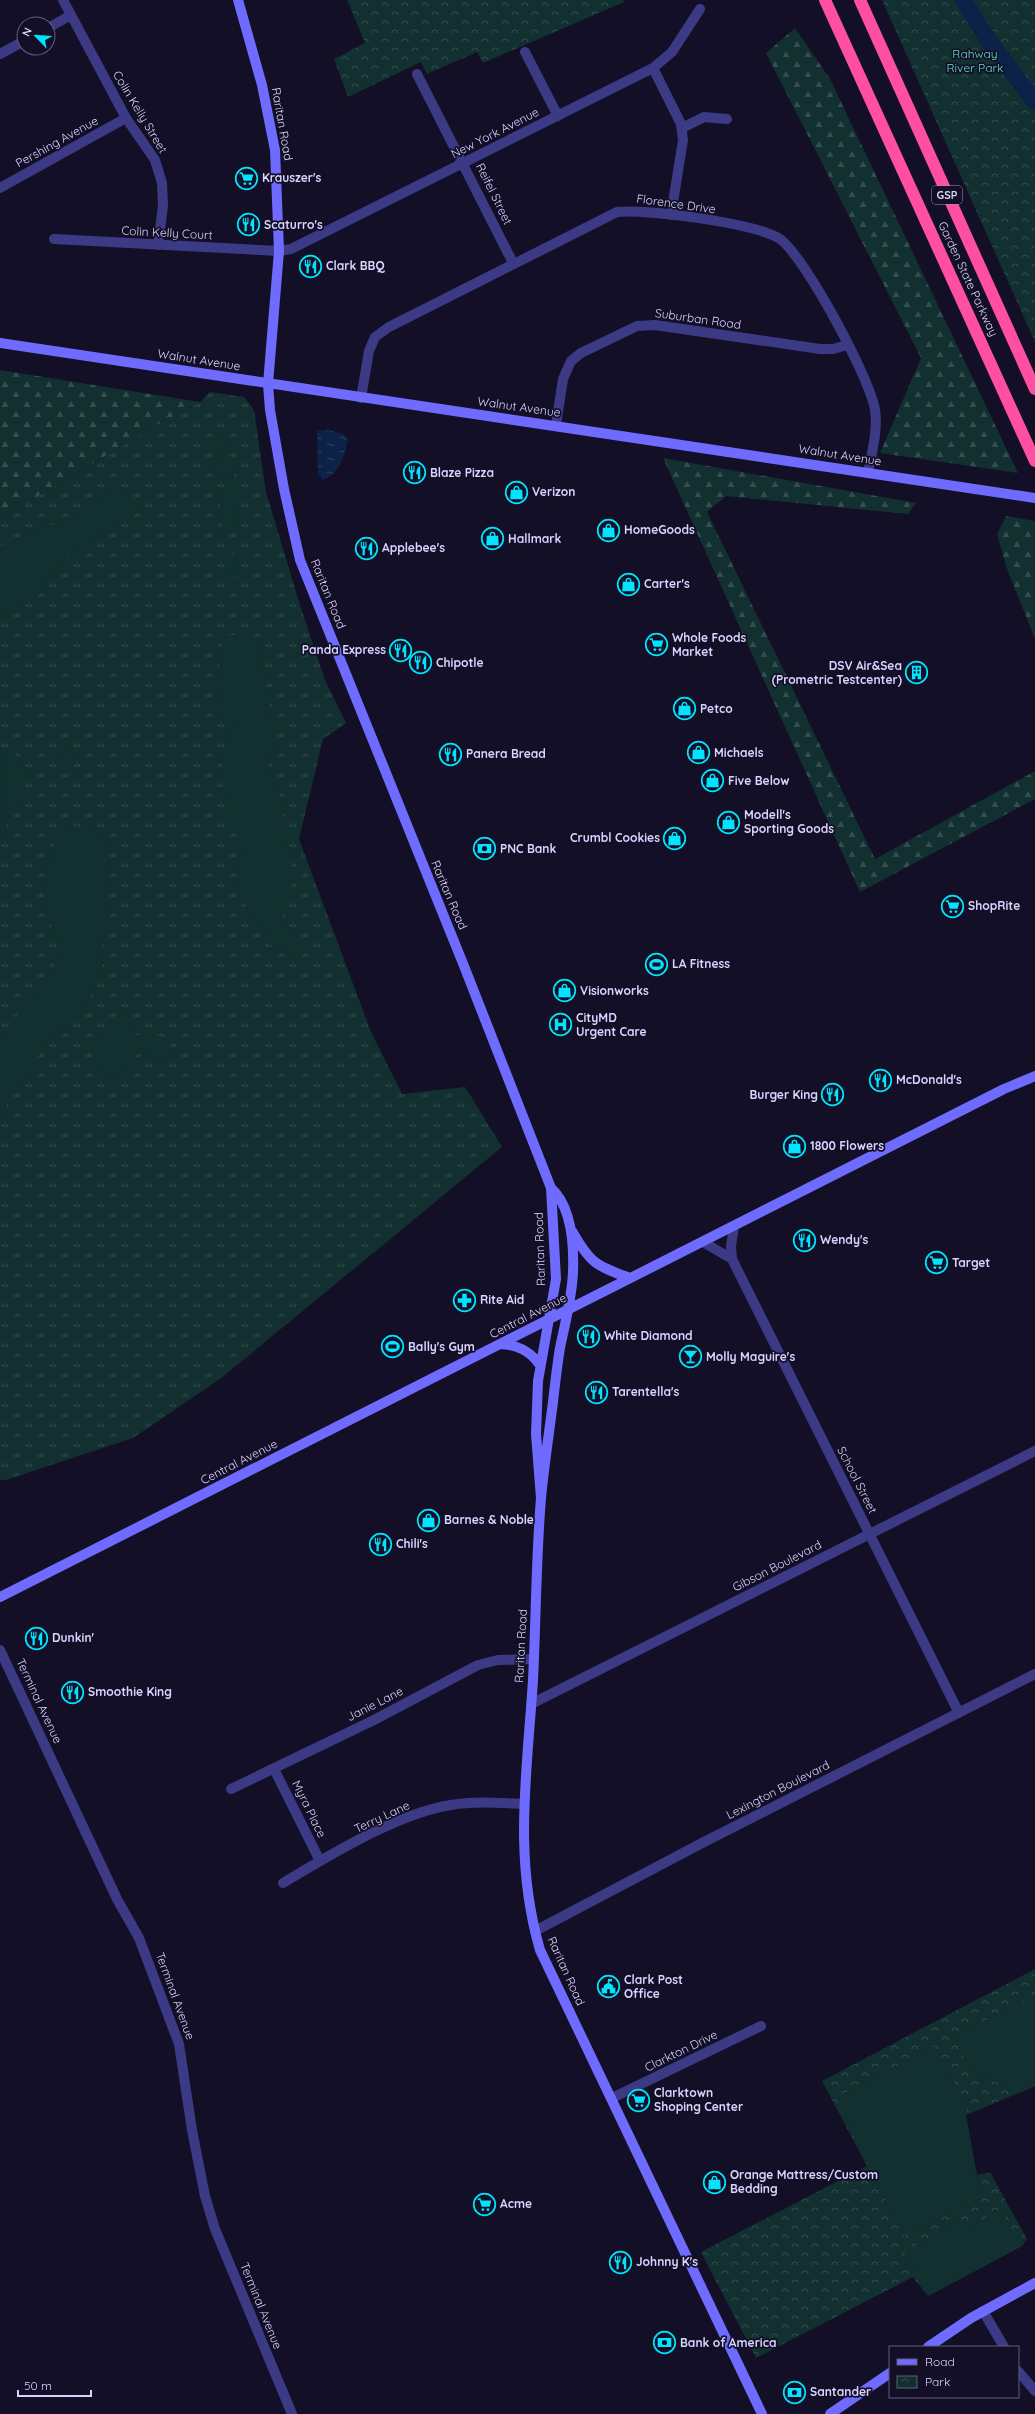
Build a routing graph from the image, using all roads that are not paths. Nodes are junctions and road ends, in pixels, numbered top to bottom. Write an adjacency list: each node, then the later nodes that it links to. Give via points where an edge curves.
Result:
1 (62, 0): 6 (street, Colin Kelly Street)
2 (238, 0): 22 (main road, Raritan Road, via 272,129 277,172)
3 (825, 0): 30 (highway, Garden State Parkway / GSP)
4 (860, 0): 27 (highway, Garden State Parkway / GSP)
5 (700, 9): 11 (street, New York Avenue, via 672,52)
6 (71, 15): 7 (street); 14 (street, Colin Kelly Street)
7 (56, 23)
8 (16, 45): 10 (street)
9 (525, 52): 13 (street)
10 (0, 54)
11 (653, 68): 13 (street, New York Avenue); 16 (street)
12 (417, 74): 17 (street, Reifel Street)
13 (558, 116): 17 (street, New York Avenue)
14 (126, 118): 18 (street, Pershing Avenue); 21 (street, Colin Kelly Street, via 155,160 162,183 163,206)
15 (727, 119): 16 (street, via 704,117)
16 (682, 128): 19 (street, via 683,140)
17 (464, 164): 22 (street, New York Avenue, via 298,246); 23 (street, Reifel Street)
18 (0, 188)
19 (671, 215): 23 (street, Florence Drive, via 635,210 617,212); 25 (street, Florence Drive, via 751,228 773,235 796,255)
20 (54, 239): 21 (street, Colin Kelly Court)
21 (158, 246): 22 (street, Colin Kelly Court)
22 (279, 251): 26 (main road, Raritan Road)
23 (513, 263): 28 (street, Florence Drive, via 389,327 375,337 369,351)
24 (0, 343): 26 (main road, Walnut Avenue)
25 (847, 345): 29 (street, Suburban Road, via 820,349 655,325 637,326 581,353 571,361 563,379); 31 (street, Florence Drive, via 867,385 875,408 876,424)
26 (268, 384): 28 (main road, Walnut Avenue); 36 (main road, Raritan Road, via 284,489 300,560)
27 (1035, 389)
28 (361, 398): 29 (main road, Walnut Avenue)
29 (556, 425): 31 (main road, Walnut Avenue)
30 (1035, 461)
31 (868, 472): 32 (main road, Walnut Avenue)
32 (1035, 498)
33 (1035, 1071): 35 (main road, Central Avenue)
34 (1035, 1076): 35 (main road, Central Avenue)
35 (1004, 1089): 38 (main road, Central Avenue)
36 (551, 1188): 37 (main road, Raritan Road, via 562,1202); 43 (main road, Raritan Road, via 556,1267 555,1291)
37 (569, 1226): 41 (main road, via 595,1264); 42 (main road, Raritan Road, via 573,1271)
38 (734, 1226): 39 (main road, Central Avenue); 40 (street, School Street)
39 (703, 1242): 40 (street); 41 (main road, Central Avenue)
40 (732, 1259): 48 (street, School Street)
41 (630, 1278): 42 (main road, Central Avenue)
42 (568, 1310): 43 (main road, Central Avenue); 47 (main road, Raritan Road, via 557,1371)
43 (549, 1320): 44 (main road, Central Avenue); 45 (main road, Raritan Road)
44 (501, 1344): 45 (main road, via 527,1351); 49 (main road, Central Avenue)
45 (540, 1365): 47 (main road, Raritan Road, via 536,1434)
46 (1035, 1451): 48 (street, Gibson Boulevard)
47 (541, 1498): 51 (main road, Raritan Road)
48 (869, 1534): 53 (street, Gibson Boulevard); 54 (street, School Street)
49 (0, 1597)
50 (0, 1650): 70 (street, Terminal Avenue, via 139,1938 162,1994 180,2044 192,2130 205,2196 216,2229)
51 (534, 1659): 53 (main road, Raritan Road); 55 (street, Janie Lane, via 498,1660 478,1666)
52 (1035, 1674): 54 (street, Lexington Boulevard)
53 (531, 1704): 57 (main road, Raritan Road)
54 (959, 1713): 60 (street, Lexington Boulevard)
55 (274, 1769): 56 (street, Janie Lane); 58 (street, Myra Place)
56 (231, 1789)
57 (524, 1804): 58 (street, Terry Lane, via 480,1802 450,1805 408,1817); 60 (main road, Raritan Road, via 524,1871)
58 (320, 1861): 59 (street, Terry Lane)
59 (283, 1883)
60 (535, 1931): 62 (main road, Raritan Road, via 540,1950)
61 (761, 2026): 62 (street, Clarkton Drive)
62 (612, 2098): 71 (main road, Raritan Road)
63 (1035, 2283): 64 (main road)
64 (983, 2311): 65 (main road); 66 (street)
65 (930, 2346)
66 (1003, 2346)
67 (1019, 2372): 69 (street)
68 (889, 2374): 72 (main road)
69 (1035, 2391)
70 (292, 2414)
71 (762, 2414)
72 (830, 2414)

